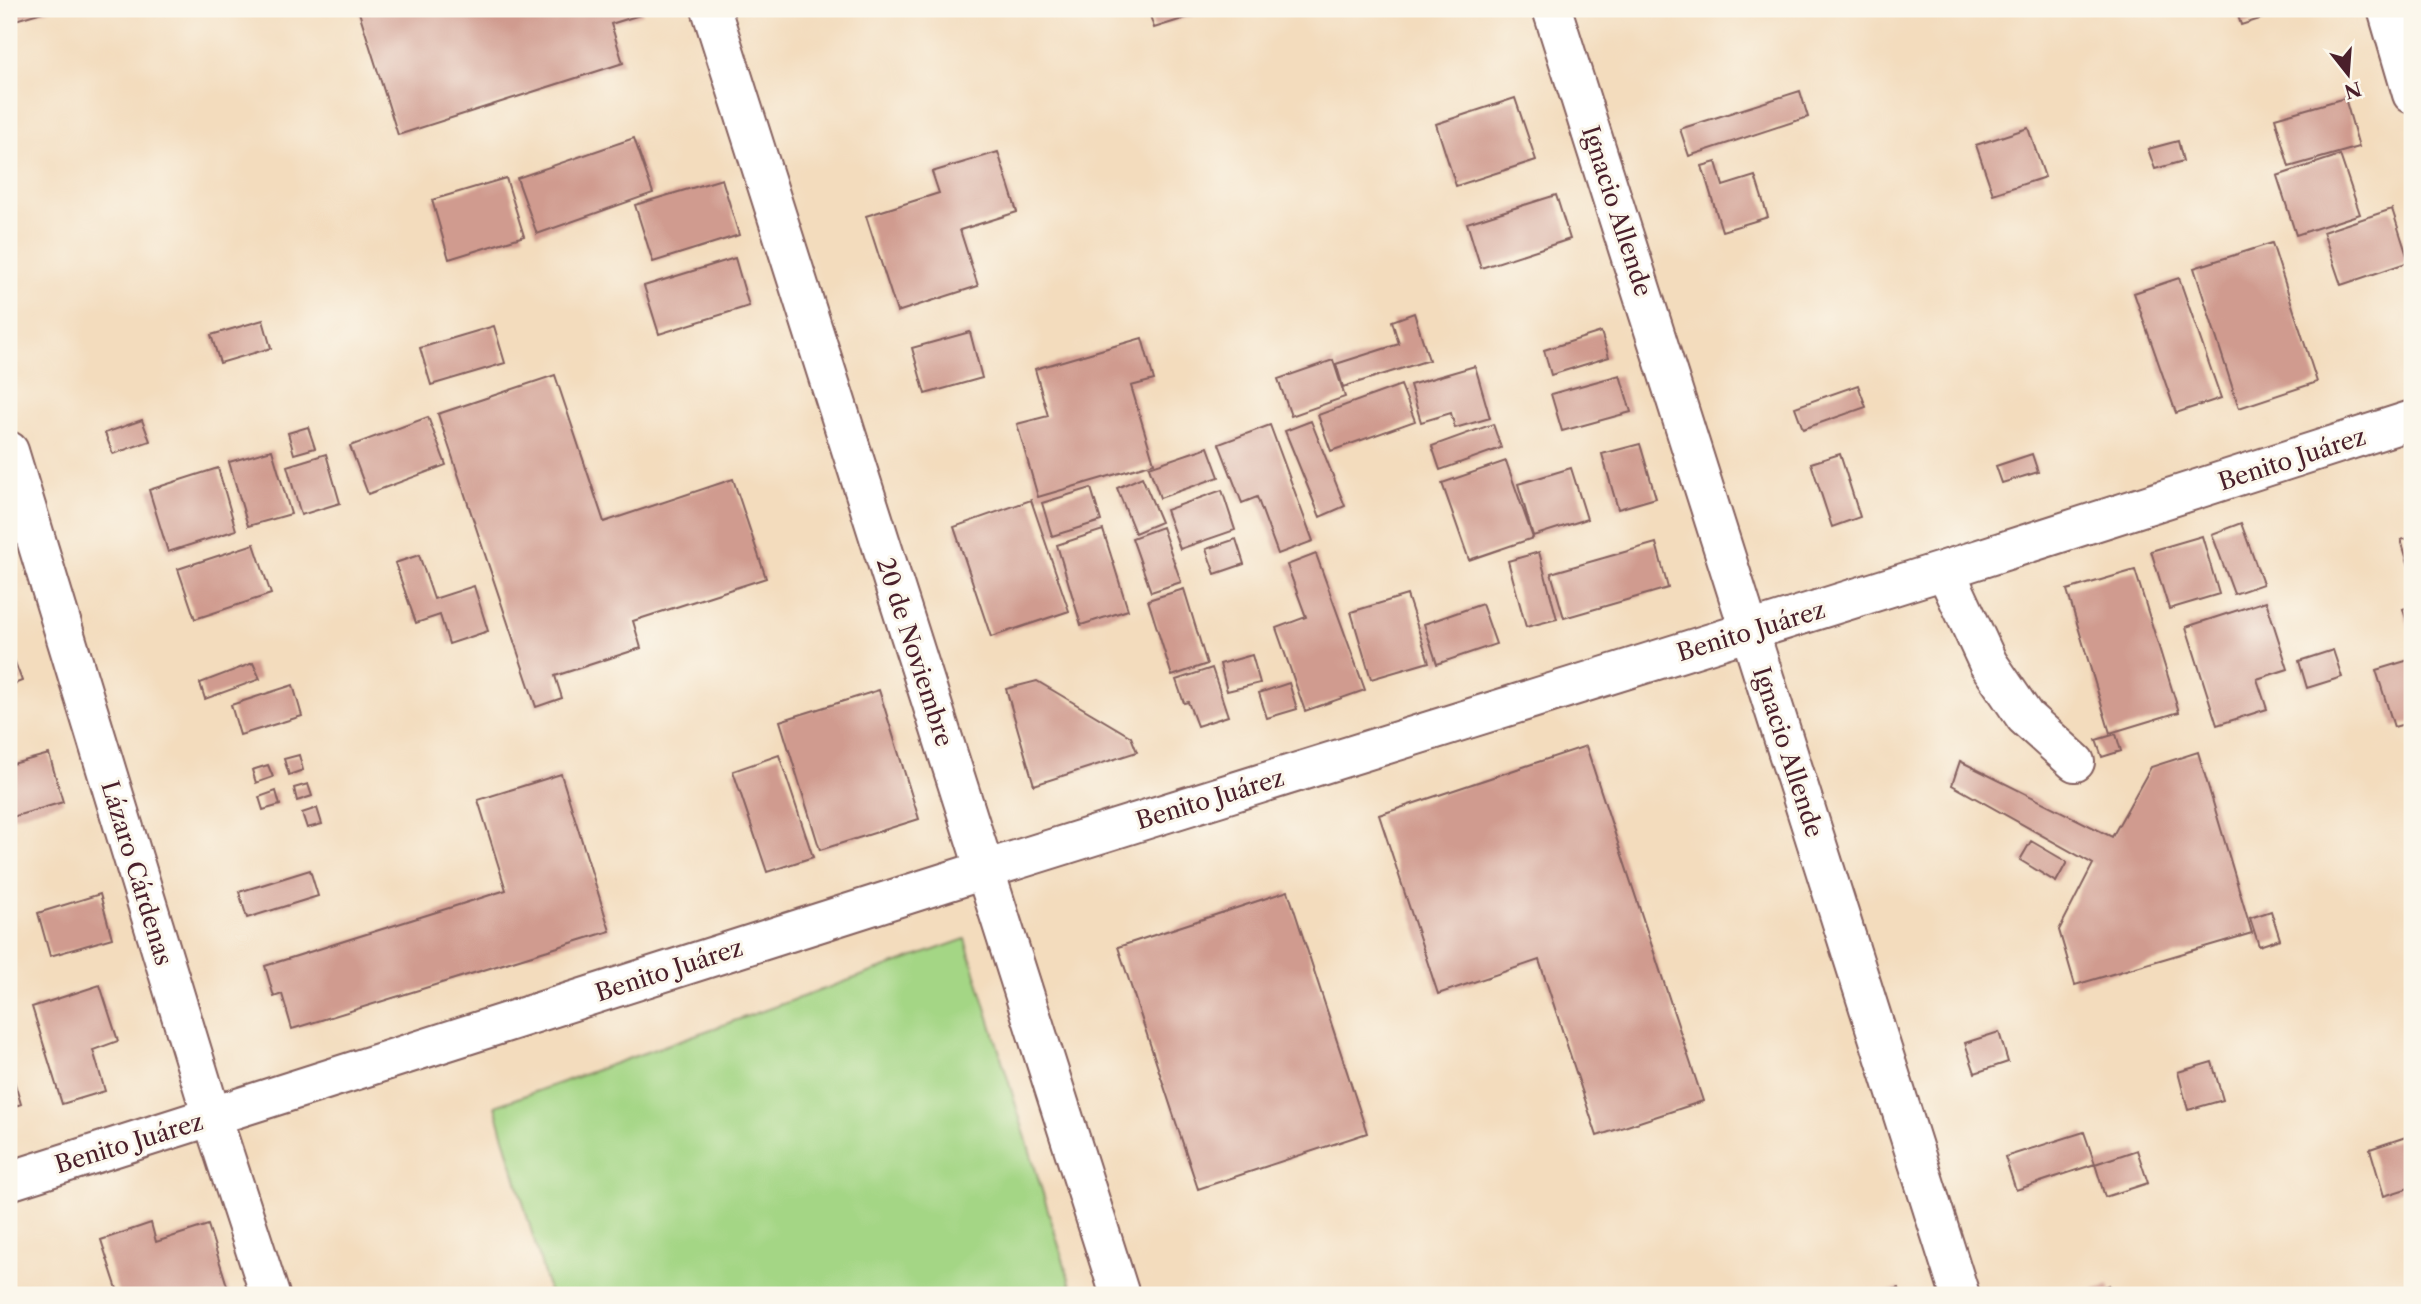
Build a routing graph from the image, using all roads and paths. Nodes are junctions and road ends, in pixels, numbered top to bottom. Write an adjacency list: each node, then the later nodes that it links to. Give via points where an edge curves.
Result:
1 (711, 9): 10 (street, 20 de Noviembre)
2 (1552, 9): 8 (street, Ignacio Allende)
3 (2387, 9): 4 (street)
4 (2412, 94)
5 (2412, 420): 7 (street, Benito Juárez)
6 (9, 450): 11 (street, Lázaro Cárdenas)
7 (1945, 570): 8 (street, Benito Juárez); 9 (street, via 1988,663 2025,717)
8 (1750, 631): 10 (street, Benito Juárez); 15 (street, Ignacio Allende)
9 (2076, 762)
10 (984, 870): 11 (street, Benito Juárez); 14 (street, 20 de Noviembre)
11 (212, 1117): 12 (street, Benito Juárez); 13 (street, Lázaro Cárdenas)
12 (9, 1181)
13 (270, 1295)
14 (1120, 1295)
15 (1960, 1295)

